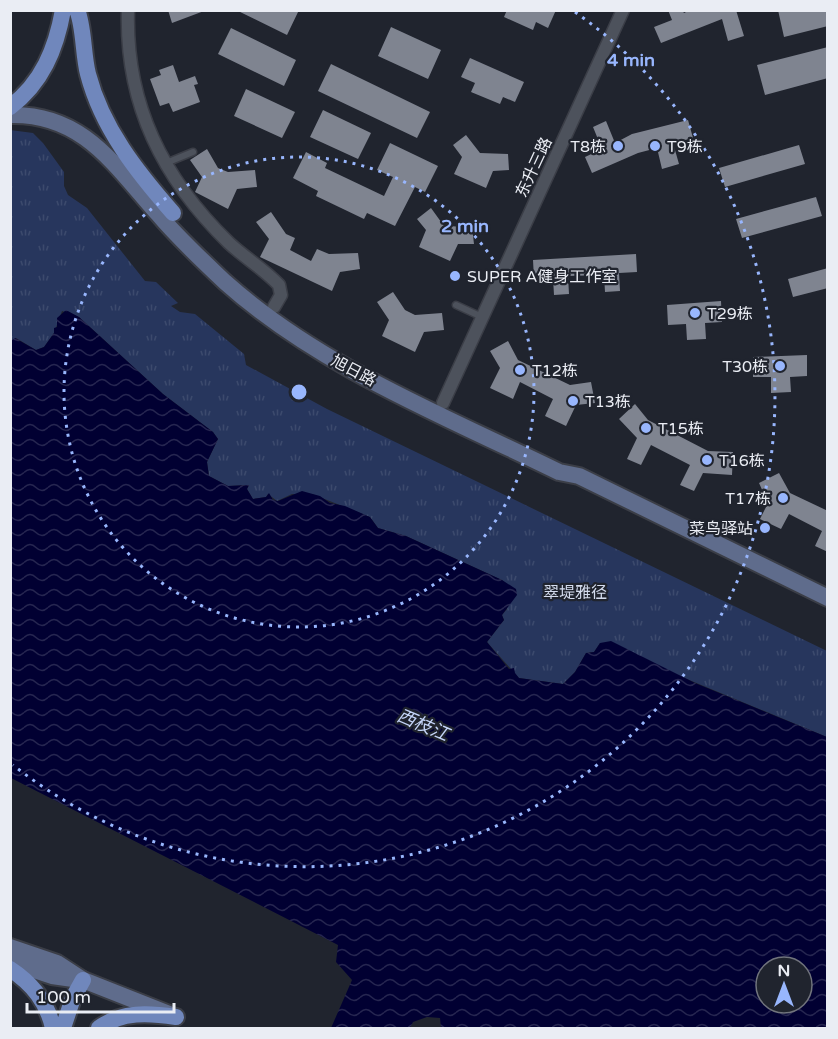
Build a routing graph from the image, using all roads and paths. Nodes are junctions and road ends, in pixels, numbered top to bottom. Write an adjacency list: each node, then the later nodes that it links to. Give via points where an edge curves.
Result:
1 (63, 10): 5 (main road, via 47,64 32,87)
2 (77, 10): 9 (main road, via 88,75 105,119)
3 (128, 10): 8 (street, via 128,56 134,90 144,122)
4 (623, 10): 12 (street, 东升三路)
5 (10, 107)
6 (10, 115): 9 (main road, via 42,117 77,131)
7 (193, 152): 8 (lane)
8 (166, 163): 11 (street, via 222,236 279,285 280,295)
9 (166, 215): 11 (main road, 旭日路); 14 (main road, 旭日路, via 234,290 321,352 559,472)
10 (456, 305): 12 (lane)
11 (274, 307): 13 (main road, 旭日路, via 340,350)
12 (482, 317): 13 (street, 东升三路)
13 (443, 403): 14 (main road, 旭日路, via 565,463)
14 (579, 476): 15 (main road, 旭日路)
15 (828, 597)
16 (10, 947): 19 (main road, via 57,963)
17 (10, 962): 19 (main road, via 52,976)
18 (10, 969): 20 (main road, via 40,995)
19 (84, 980): 21 (main road, via 73,998); 22 (main road); 23 (main road, via 176,1017 138,1014 113,1020)
20 (52, 1029)
21 (63, 1029)
22 (75, 1029)
23 (99, 1029)

